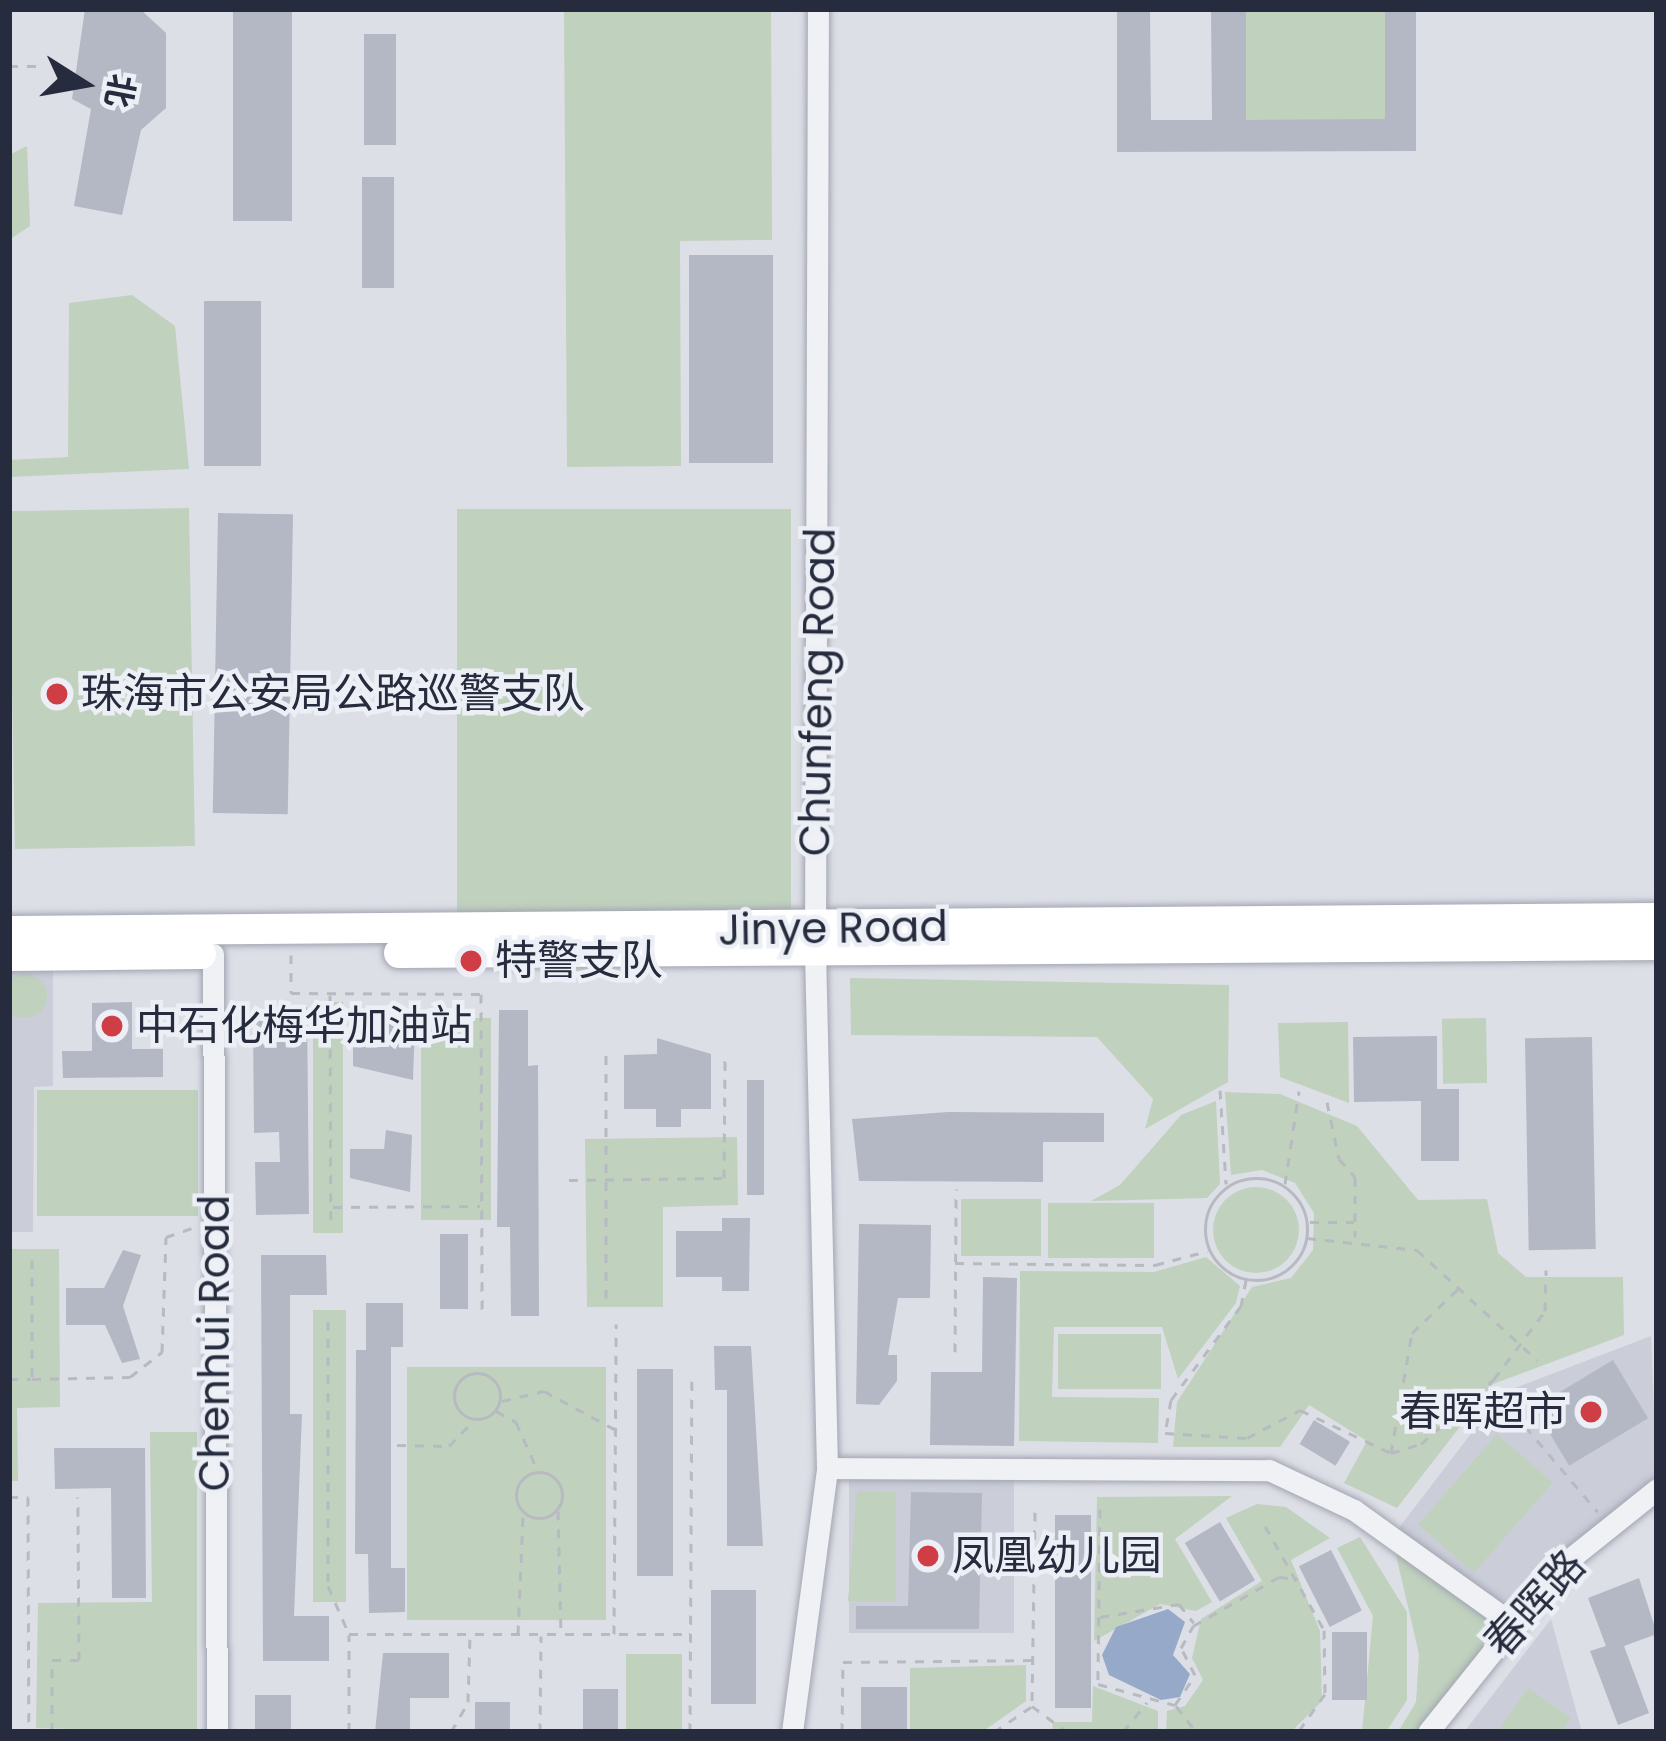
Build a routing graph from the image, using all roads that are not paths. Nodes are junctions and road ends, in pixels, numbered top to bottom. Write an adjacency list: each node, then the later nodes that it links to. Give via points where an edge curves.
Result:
1 (818, 9): 4 (street, Chunfeng Road)
2 (1657, 918): 4 (main road, Jinye Road)
3 (9, 932): 4 (main road, Jinye Road)
4 (815, 940): 5 (main road, Jinye Road); 6 (main road, Jinye Road); 8 (street, Chunfeng Road)
5 (1657, 945)
6 (213, 954): 7 (main road, Jinye Road); 11 (street, Chenhui Road)
7 (9, 956)
8 (827, 1468): 10 (street, via 1269,1470 1354,1510); 12 (street, Chunfeng Road)
9 (1657, 1489): 10 (street, 春晖路)
10 (1512, 1623): 13 (street, 春晖路)
11 (218, 1732)
12 (792, 1732)
13 (1428, 1732)

